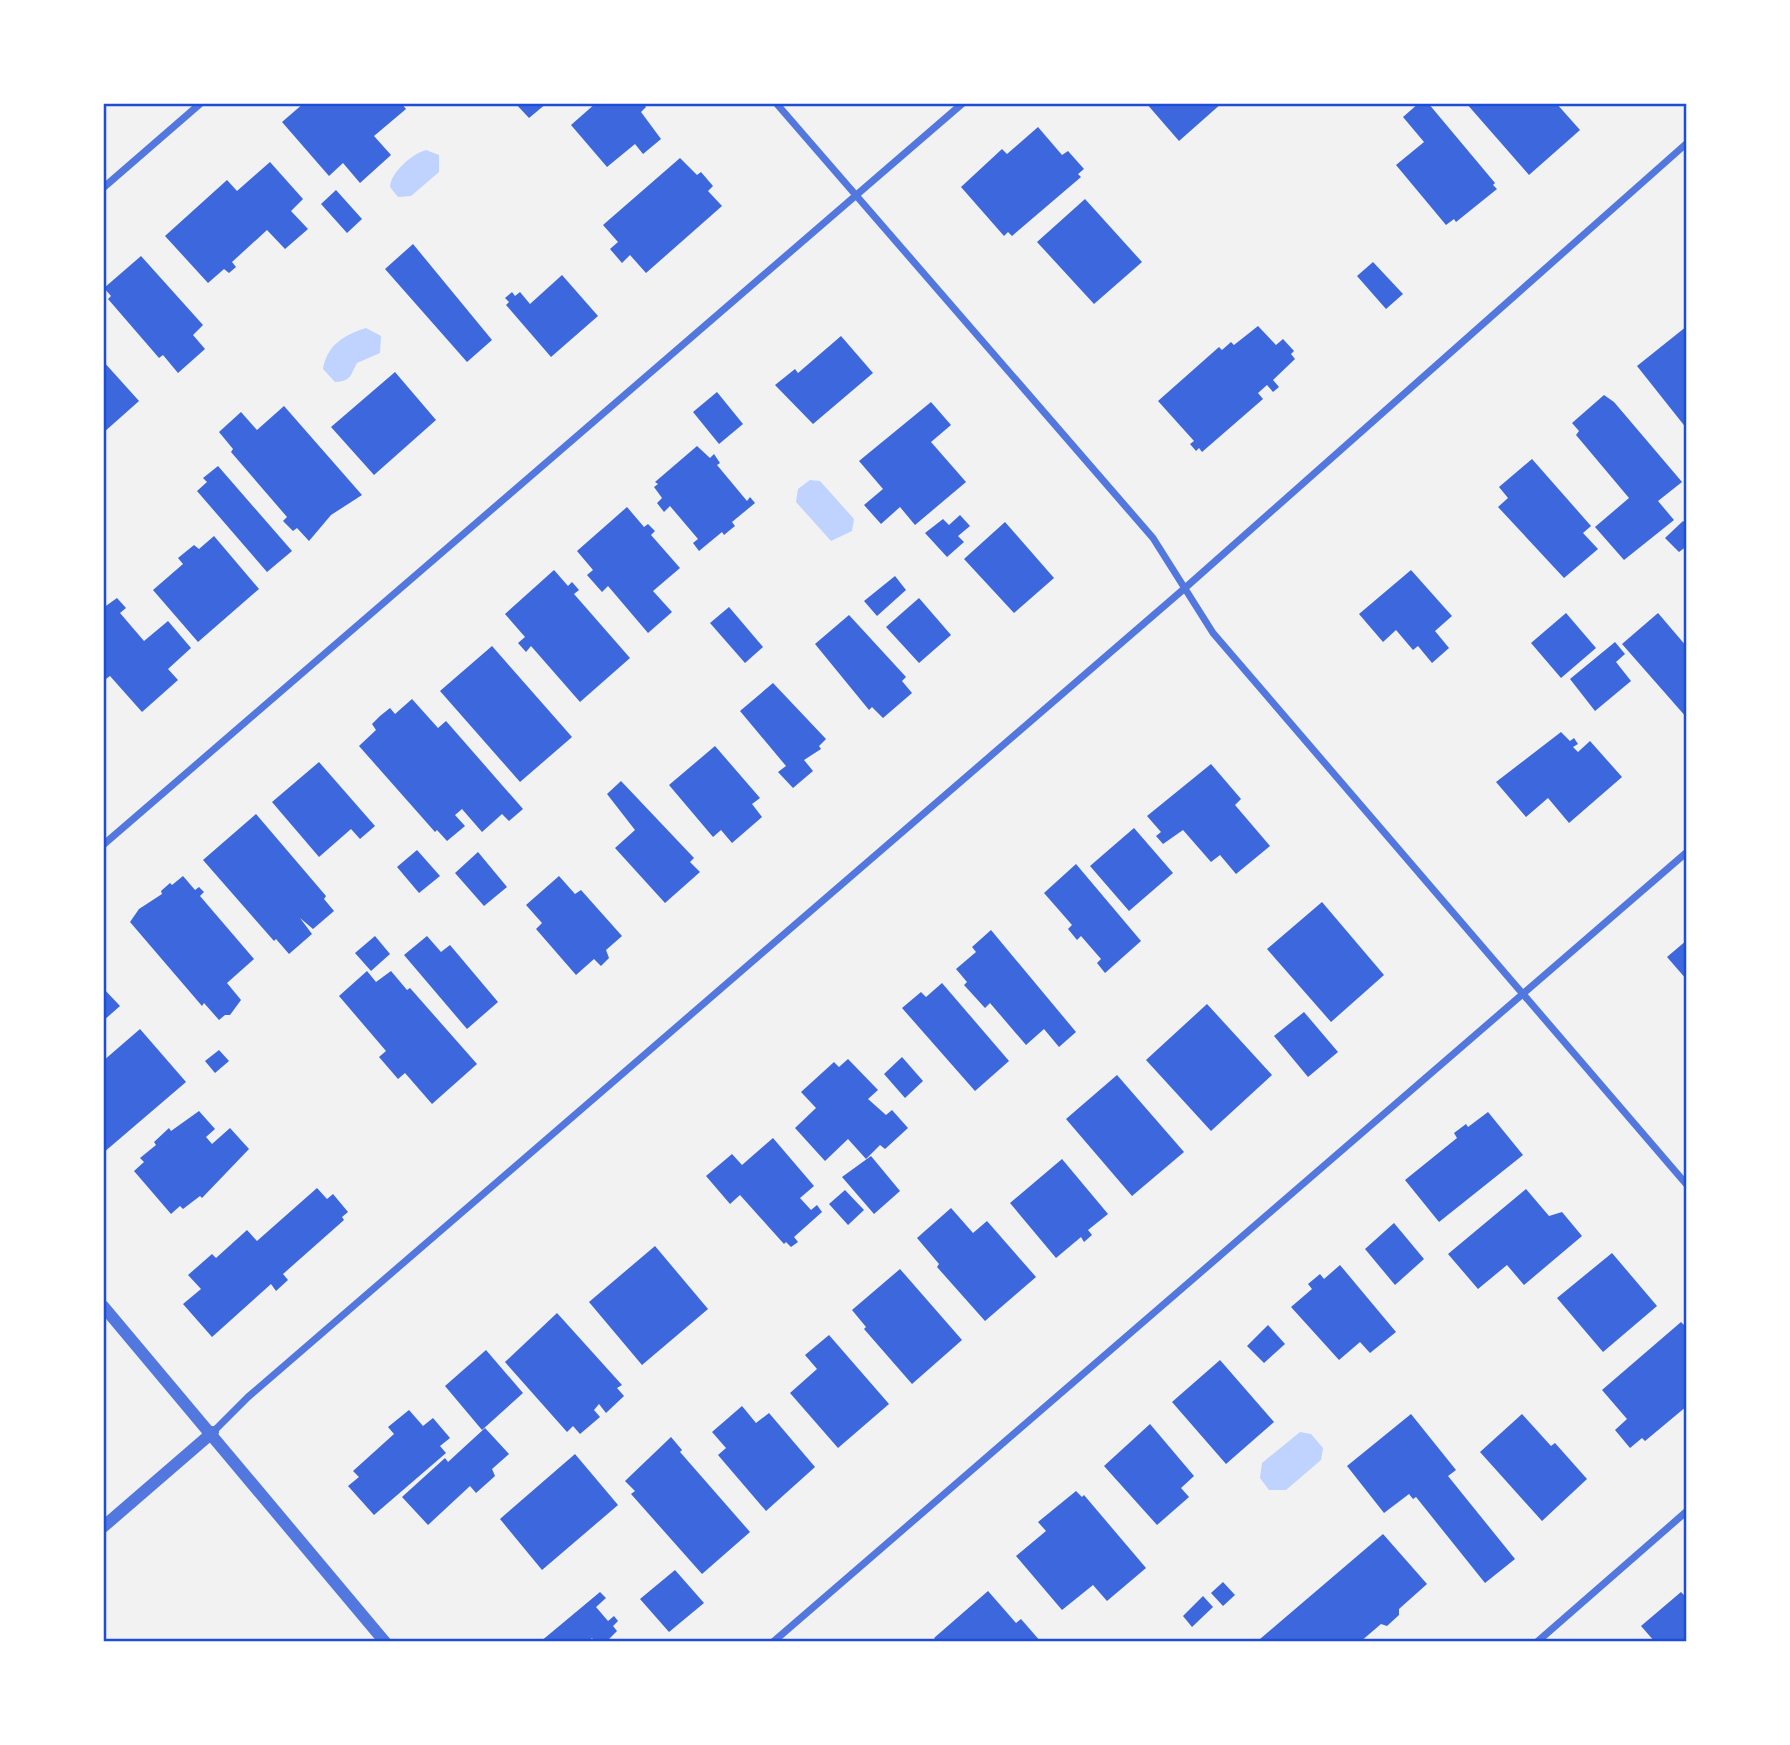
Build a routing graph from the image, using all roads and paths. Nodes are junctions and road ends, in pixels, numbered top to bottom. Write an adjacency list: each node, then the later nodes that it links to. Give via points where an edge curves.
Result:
1 (201, 103): 5 (street)
2 (776, 103): 6 (street)
3 (963, 103): 6 (street)
4 (1687, 144): 7 (street)
5 (103, 188)
6 (856, 195): 7 (street, via 1153,538); 8 (street)
7 (1185, 588): 10 (street, via 1213,633); 13 (street)
8 (103, 845)
9 (1687, 852): 10 (street)
10 (1522, 994): 11 (street); 17 (street)
11 (1687, 1185)
12 (103, 1306): 13 (street)
13 (213, 1432): 15 (street); 16 (street)
14 (1687, 1511): 18 (street)
15 (103, 1527)
16 (385, 1642)
17 (773, 1642)
18 (1536, 1642)

